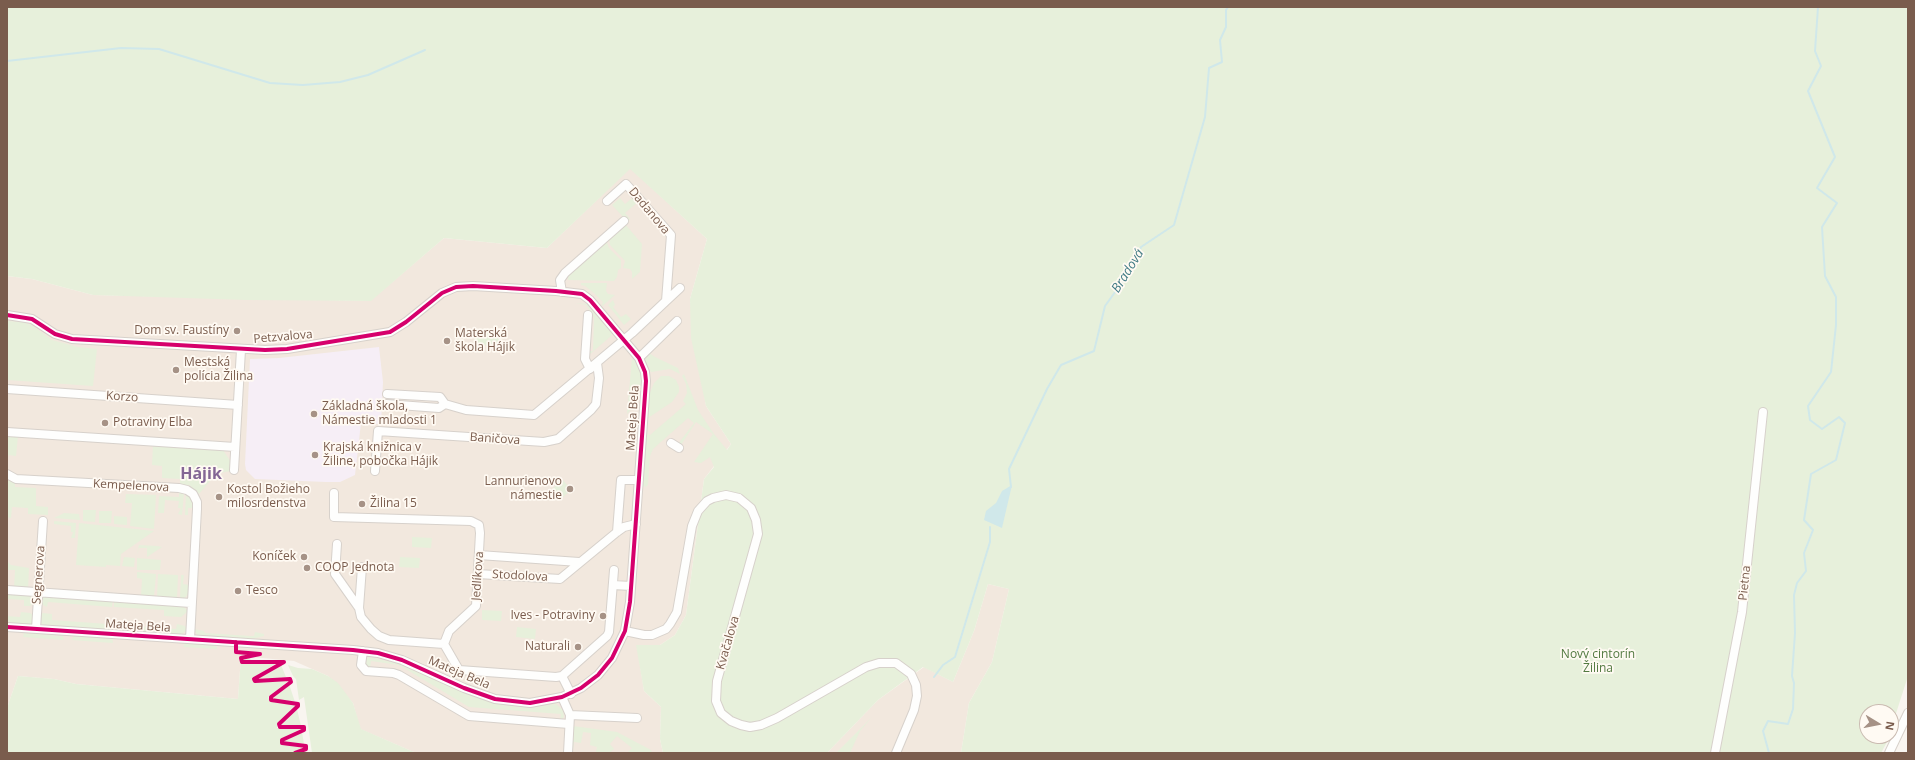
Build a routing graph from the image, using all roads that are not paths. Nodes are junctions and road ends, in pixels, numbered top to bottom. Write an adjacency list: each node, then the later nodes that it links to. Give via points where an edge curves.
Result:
1 (606, 201): 6 (street, Dadanova, via 626,184 671,235)
2 (624, 221): 5 (street, via 565,273 560,280)
3 (680, 288): 6 (street)
4 (552, 291): 5 (street, Mateja Bela); 11 (street, Petzvalova, via 456,287 442,293 390,332 287,348)
5 (562, 292): 10 (street, Mateja Bela, via 582,294 590,300)
6 (666, 301): 10 (street)
7 (7, 315): 11 (street, Petzvalova, via 32,319 55,334 72,338)
8 (588, 315): 14 (street, via 585,359)
9 (677, 321): 12 (street)
10 (624, 339): 12 (street, Mateja Bela); 13 (street)
11 (241, 350): 19 (street)
12 (639, 358): 28 (street, Mateja Bela, via 646,381)
13 (597, 363): 14 (street); 26 (street, Baničova, via 599,378 596,404 558,439 544,442 378,431)
14 (590, 369): 18 (street, via 534,415 466,410)
15 (7, 389): 19 (street, Korzo)
16 (387, 394): 18 (street, via 440,397)
17 (386, 404): 18 (street, via 439,408)
18 (445, 404)
19 (238, 405): 23 (street)
20 (1763, 412): 62 (street, Pietna, via 1742,612)
21 (7, 432): 23 (street)
22 (672, 443): 24 (street)
23 (235, 447): 25 (street)
24 (679, 448)
25 (234, 470)
26 (375, 471)
27 (7, 474): 43 (street, Kempelenova, via 16,479 187,490 195,498 197,509)
28 (639, 480): 31 (street, Mateja Bela); 32 (street, via 621,480)
29 (334, 493): 34 (street, Jedlíkova, via 334,517 472,522 479,525)
30 (43, 521): 42 (street, Segnerova)
31 (636, 524): 32 (street, Stodolova); 40 (street, Mateja Bela)
32 (617, 532): 35 (street, Stodolova)
33 (337, 544): 44 (street, via 335,574)
34 (479, 555): 35 (street, Stodolova); 38 (street, Jedlíkova)
35 (579, 562): 38 (street, Stodolova, via 560,579)
36 (362, 567): 44 (street)
37 (614, 570): 39 (street)
38 (478, 574): 49 (street, Jedlíkova, via 475,608 449,631)
39 (613, 585): 40 (street); 52 (street, via 610,628 607,636)
40 (631, 586): 47 (street, Mateja Bela)
41 (7, 590): 42 (street)
42 (38, 593): 43 (street); 46 (street, Segnerova)
43 (191, 603): 48 (street, Kempelenova)
44 (359, 608): 49 (street, via 366,623 382,638)
45 (7, 627): 46 (street, Mateja Bela)
46 (36, 629): 48 (street, Mateja Bela)
47 (625, 631): 54 (street, Mateja Bela, via 619,647 606,667); 61 (street, Kvačalova, via 652,635 666,629 677,612 692,526 698,511 713,498 726,495 739,498 751,508 758,534 717,682 716,701 722,713 741,725 761,725 866,667 879,663 896,663 911,674 917,696 914,710)
48 (190, 639): 50 (street, Mateja Bela)
49 (444, 644): 51 (street, Mateja Bela)
50 (363, 651): 53 (street, Mateja Bela, via 402,660); 59 (street, via 361,666 366,671 393,673 469,716)
51 (459, 670): 52 (street, Mateja Bela); 53 (street)
52 (562, 676): 54 (street)
53 (454, 684): 55 (street, Mateja Bela, via 479,694 520,703 545,702)
54 (571, 694): 55 (street, Mateja Bela)
55 (562, 697): 57 (street)
56 (1907, 712): 63 (street)
57 (570, 715): 58 (street); 59 (street)
58 (637, 718)
59 (568, 724): 60 (street)
60 (568, 753)
61 (896, 753)
62 (1715, 753)
63 (1889, 753)

